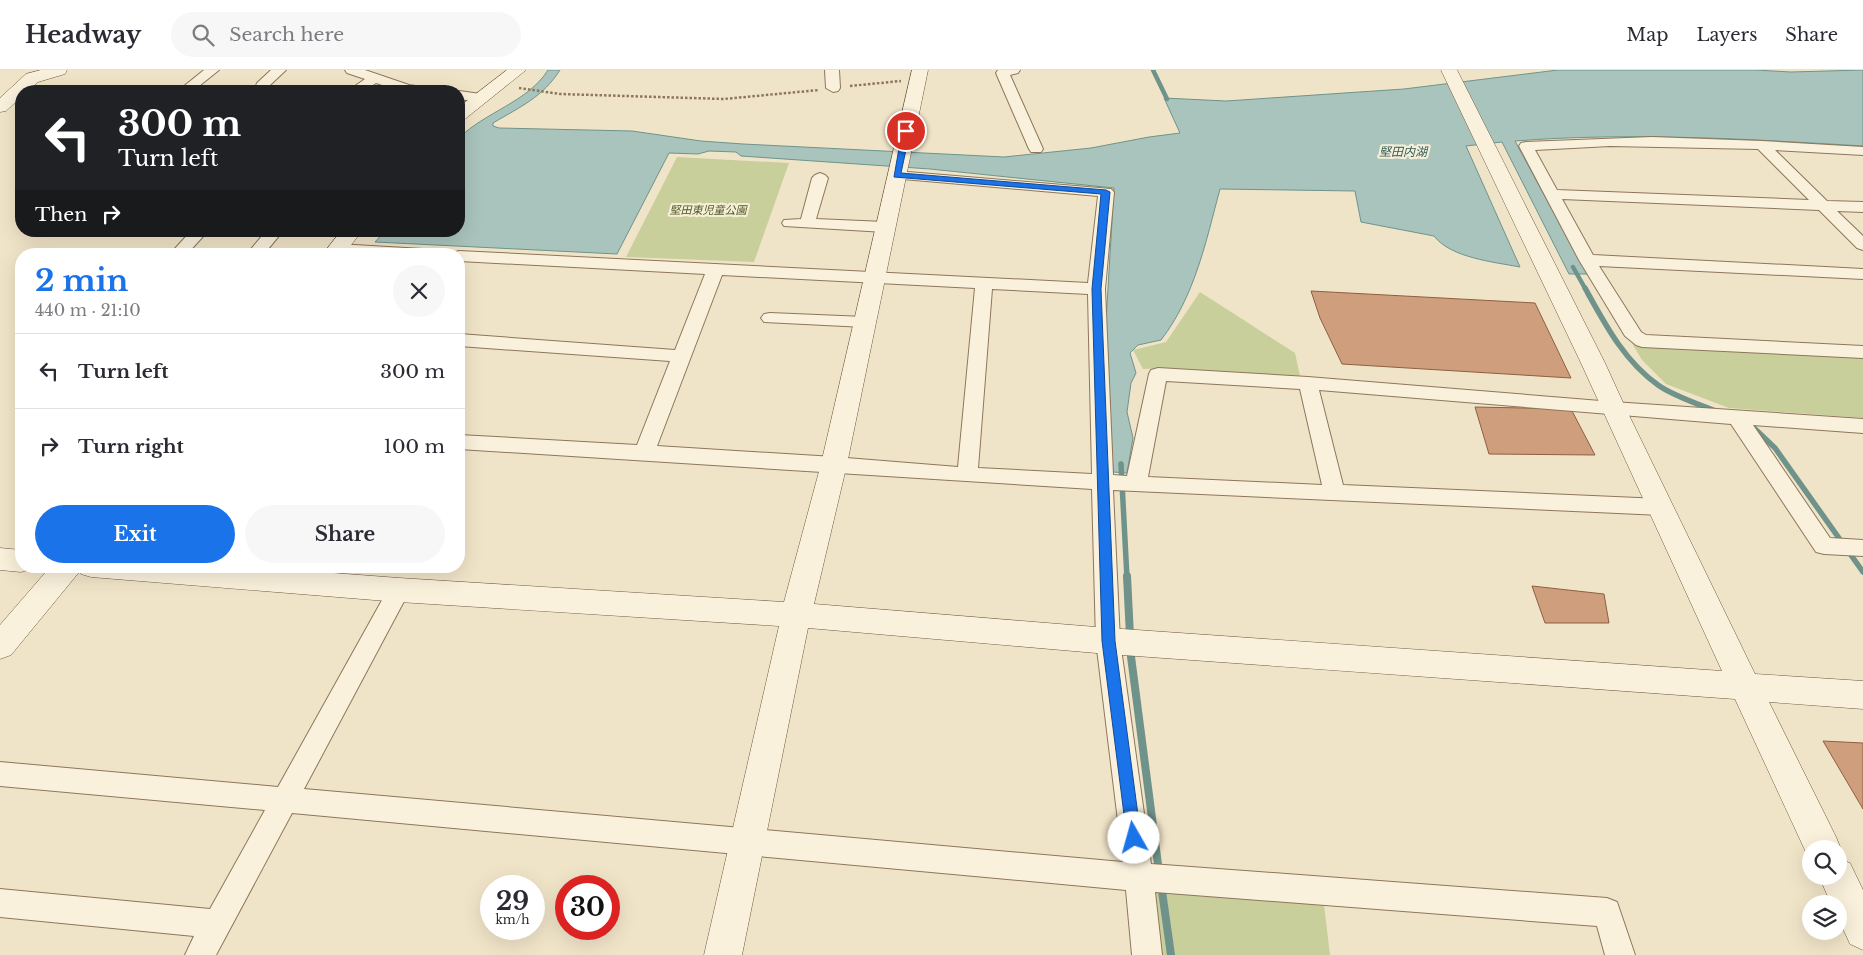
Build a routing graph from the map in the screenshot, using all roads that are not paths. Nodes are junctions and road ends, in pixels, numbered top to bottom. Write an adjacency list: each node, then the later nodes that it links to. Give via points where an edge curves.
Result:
1 (59, 70): 11 (street, via 32,78)
2 (212, 70): 12 (street)
3 (279, 70): 13 (street)
4 (352, 70): 10 (street)
5 (518, 70): 19 (street)
6 (832, 70): 16 (street)
7 (1013, 70): 23 (street, via 1004,73)
8 (919, 76): 25 (street)
9 (1452, 76): 53 (street)
10 (375, 78): 14 (street); 15 (street)
11 (24, 85)
12 (193, 85)
13 (263, 85)
14 (364, 85)
15 (395, 85)
16 (833, 88)
17 (15, 93): 20 (street)
18 (465, 96): 19 (street)
19 (481, 98): 21 (street)
20 (0, 107)
21 (465, 110)
22 (1762, 145): 24 (street); 27 (street, via 1580,142 1526,146); 28 (street)
23 (1036, 149)
24 (1863, 151)
25 (897, 172): 32 (street); 46 (street, via 1106,192)
26 (820, 178): 31 (street)
27 (1550, 194): 28 (street); 41 (street)
28 (1823, 206): 29 (street); 36 (street)
29 (1863, 207)
30 (790, 223): 31 (street)
31 (807, 224): 32 (street)
32 (885, 227): 44 (street)
33 (194, 237): 37 (street)
34 (270, 237): 38 (street)
35 (347, 237): 39 (street)
36 (1863, 245)
37 (184, 248)
38 (260, 248)
39 (338, 248)
40 (465, 256): 42 (street)
41 (1587, 260): 43 (street); 50 (street, via 1634,336 1642,341)
42 (715, 270): 44 (street); 51 (street)
43 (1863, 274)
44 (874, 278): 45 (street); 48 (street)
45 (984, 283): 46 (street); 59 (street)
46 (1096, 289): 60 (street)
47 (770, 318): 48 (street)
48 (865, 322): 58 (street)
49 (465, 340): 51 (street)
50 (1863, 352)
51 (681, 356): 57 (street)
52 (1308, 383): 53 (street); 61 (street, via 1158,374); 62 (street)
53 (1613, 409): 54 (street); 63 (street)
54 (1737, 417): 55 (street); 64 (street, via 1824,546)
55 (1863, 426)
56 (465, 442): 57 (street)
57 (644, 453): 58 (street)
58 (834, 464): 59 (street); 70 (street)
59 (966, 475): 60 (street)
60 (1102, 483): 61 (street); 71 (street)
61 (1136, 484): 62 (street)
62 (1334, 492): 63 (street)
63 (1661, 507): 73 (street)
64 (1863, 548)
65 (0, 560): 66 (street)
66 (15, 561)
67 (62, 573): 72 (street)
68 (181, 573): 69 (street)
69 (399, 590): 70 (street); 76 (street)
70 (796, 615): 71 (street); 78 (street)
71 (1108, 641): 73 (street); 79 (street)
72 (0, 646)
73 (1746, 687): 74 (street); 77 (street)
74 (1863, 695)
75 (0, 774): 76 (street)
76 (284, 800): 78 (street); 82 (street)
77 (1820, 840)
78 (747, 841): 79 (street); 85 (street)
79 (1139, 877): 86 (street); 87 (street, via 1607,912)
80 (1841, 885): 83 (street)
81 (0, 903): 82 (street)
82 (217, 924): 84 (street)
83 (1863, 932)
84 (200, 955)
85 (723, 955)
86 (1147, 955)
87 (1620, 955)

